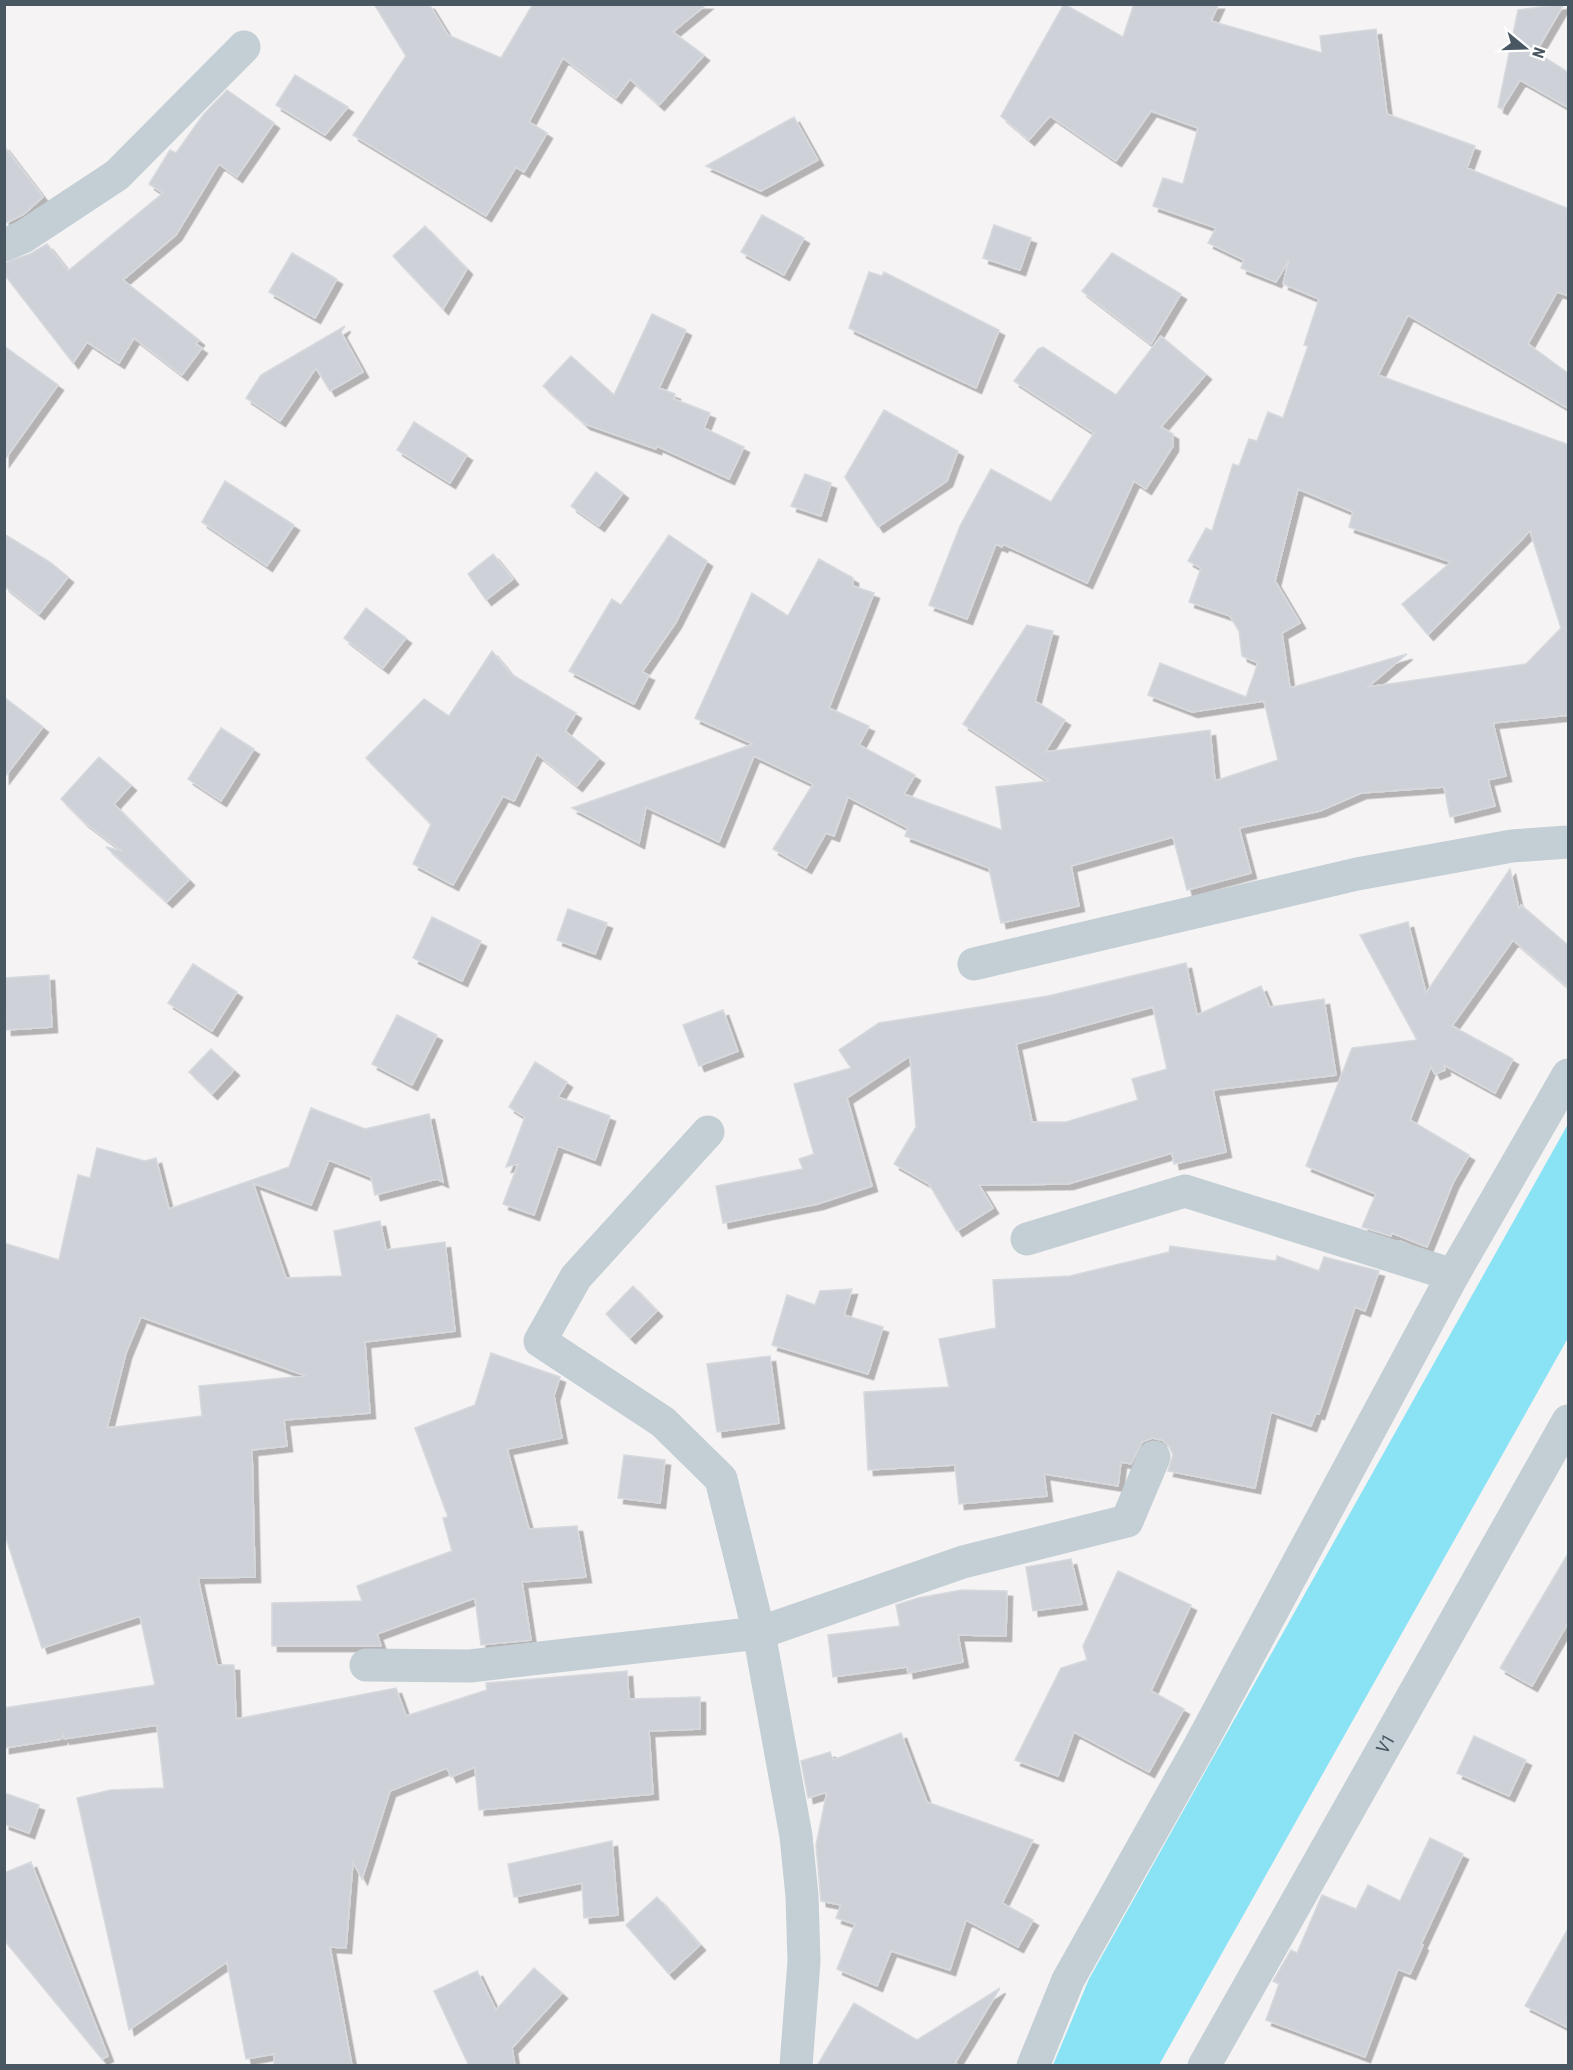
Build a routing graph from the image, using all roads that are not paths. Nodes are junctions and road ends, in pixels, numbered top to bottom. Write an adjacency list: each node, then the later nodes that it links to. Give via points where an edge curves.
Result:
1 (244, 47): 2 (street, via 117,175 23,237)
2 (4, 245)
3 (1569, 842): 4 (street, via 1512,846 1357,874)
4 (974, 964)
5 (1569, 1075): 8 (street)
6 (708, 1132): 11 (street, via 576,1277 540,1341 663,1422 721,1479)
7 (1027, 1239): 8 (street, via 1185,1191)
8 (1453, 1275): 14 (street, via 1199,1747 1068,1980)
9 (1569, 1421): 15 (street, V1)
10 (1154, 1457): 11 (street, via 1127,1521 963,1562)
11 (759, 1634): 12 (street, via 470,1666); 13 (street, via 796,1836 802,1896 804,1960)
12 (366, 1665)
13 (796, 2066)
14 (1033, 2066)
15 (1204, 2066)

